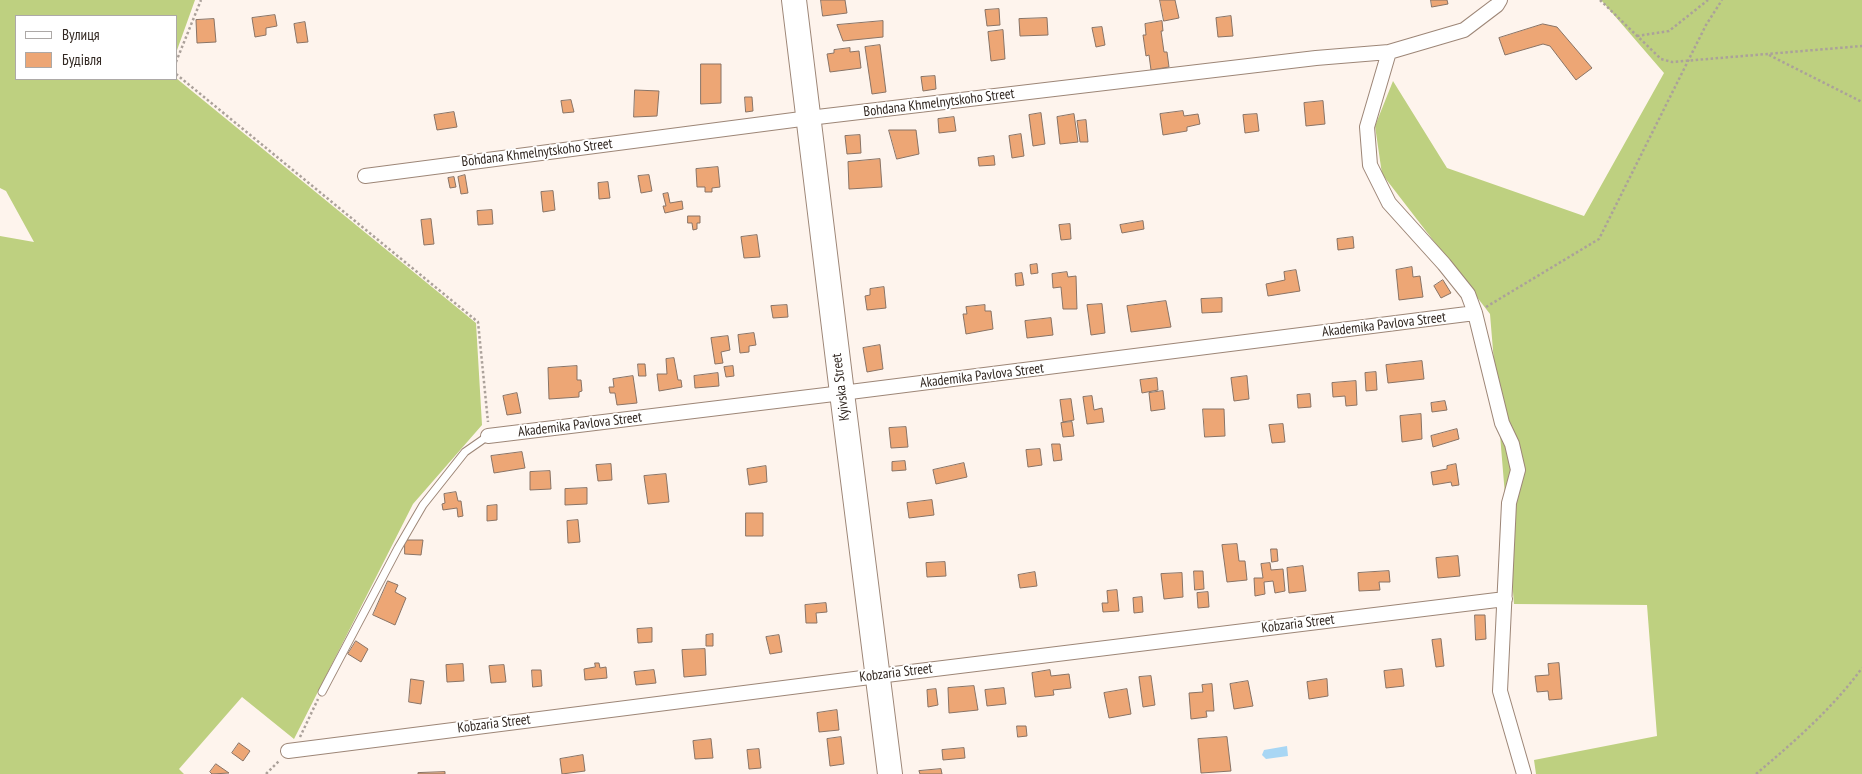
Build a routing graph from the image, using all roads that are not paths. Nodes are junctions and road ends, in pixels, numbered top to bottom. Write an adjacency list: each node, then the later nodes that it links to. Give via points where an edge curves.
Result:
1 (794, 0): 4 (highway, Kyivska Street)
2 (1500, 0): 3 (street, Bohdana Khmelnytskoho Street, via 1464,30)
3 (1389, 52): 4 (street, Bohdana Khmelnytskoho Street); 6 (street, via 1367,127 1370,166 1389,203 1468,294)
4 (809, 118): 5 (street, Bohdana Khmelnytskoho Street); 7 (highway, Kyivska Street)
5 (365, 176)
6 (1475, 313): 7 (street, Akademika Pavlova Street); 9 (street, via 1502,423 1512,444 1518,470 1509,503)
7 (842, 394): 8 (street, Akademika Pavlova Street); 10 (highway, Kyivska Street)
8 (488, 436): 11 (lane, via 465,452 423,505)
9 (1505, 599): 10 (street, Kobzaria Street); 14 (street, via 1500,691)
10 (878, 676): 12 (street, Kobzaria Street); 13 (highway, Kyivska Street)
11 (322, 692)
12 (291, 750)
13 (890, 774)
14 (1524, 774)

